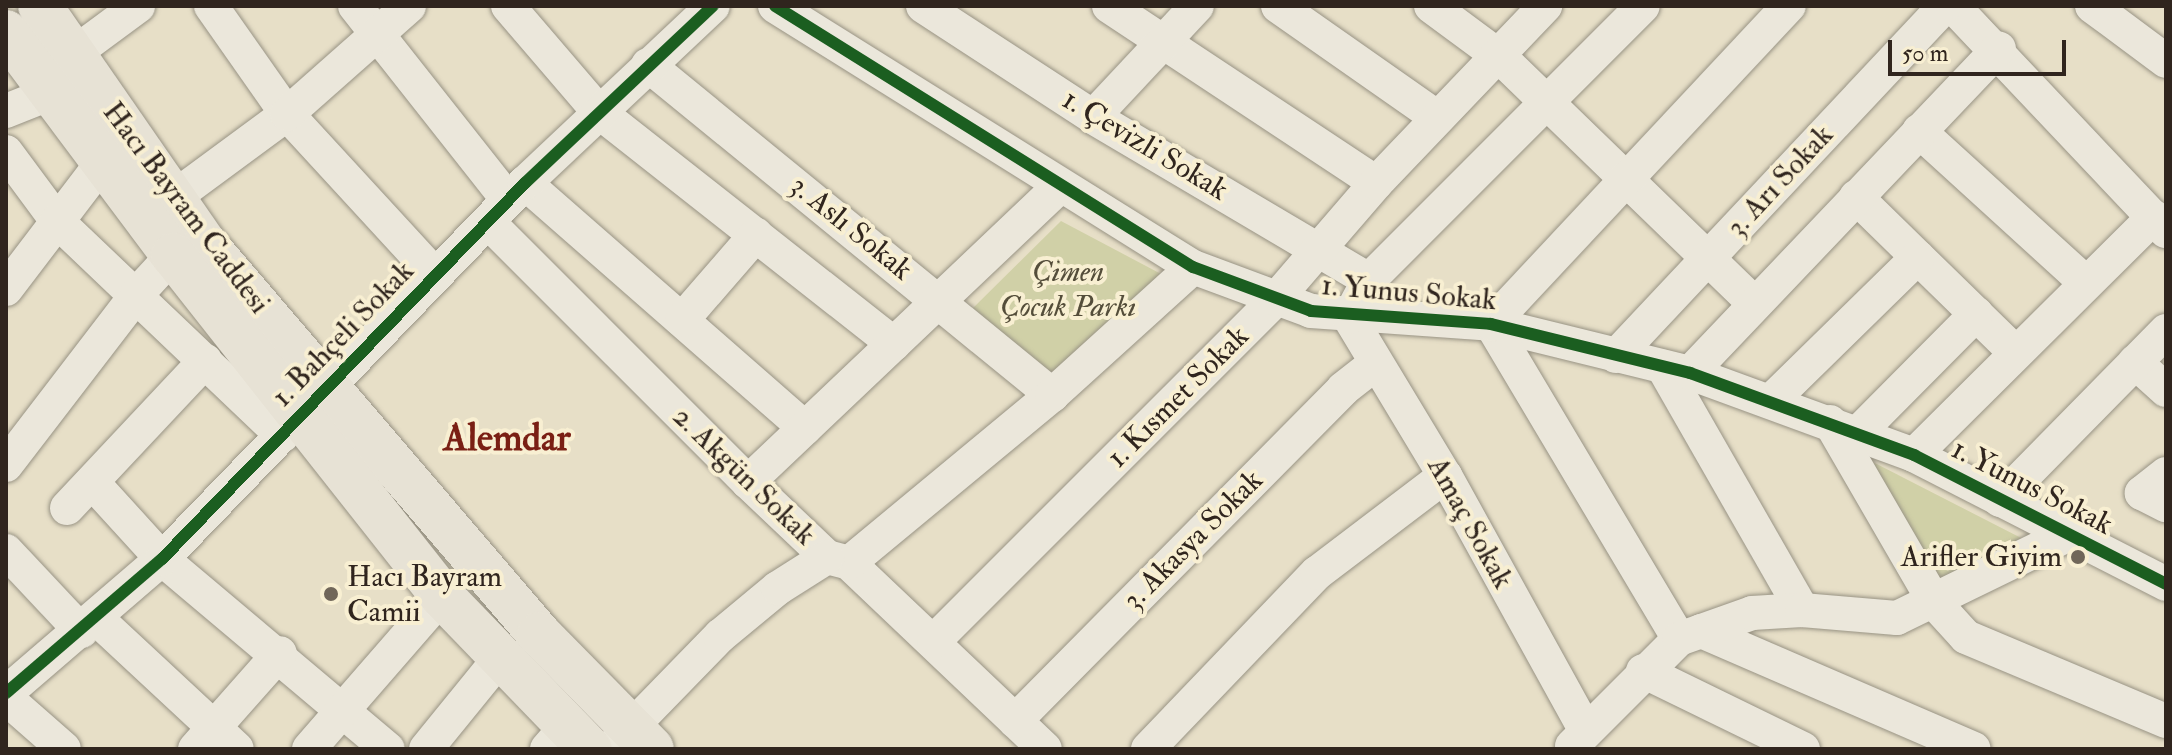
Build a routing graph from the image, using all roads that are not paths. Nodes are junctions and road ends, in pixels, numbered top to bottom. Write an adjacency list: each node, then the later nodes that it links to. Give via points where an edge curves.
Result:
1 (40, 6): 24 (main road, Hacı Bayram Caddesi)
2 (138, 6): 24 (street)
3 (211, 6): 32 (street)
4 (355, 6): 20 (street)
5 (409, 6): 20 (street)
6 (508, 6): 31 (street)
7 (713, 6): 27 (street, 1. Bahçeli Sokak)
8 (775, 6): 40 (street, 1. Yunus Sokak)
9 (923, 6): 33 (street, 1. Çevizli Sokak)
10 (1109, 6): 22 (street)
11 (1197, 6): 22 (street)
12 (1278, 6): 34 (street)
13 (1431, 6): 25 (street)
14 (1643, 6): 29 (street)
15 (1789, 6): 38 (street)
16 (1945, 6): 50 (street, 3. Arı Sokak)
17 (1953, 6): 23 (street)
18 (2096, 7): 26 (street)
19 (1539, 8): 25 (street, 1. Kısmet Sokak)
20 (375, 37): 32 (street); 43 (street)
21 (8, 38): 28 (main road, Hacı Bayram Caddesi)
22 (1161, 44): 33 (street); 39 (street)
23 (1999, 49): 35 (street); 45 (street)
24 (73, 54): 42 (main road, Hacı Bayram Caddesi)
25 (1500, 57): 29 (street); 34 (street, 1. Kısmet Sokak)
26 (2166, 61)
27 (648, 65): 31 (street, 1. Bahçeli Sokak); 57 (street, 3. Aslı Sokak)
28 (51, 93): 30 (street); 37 (main road, Hacı Bayram Caddesi)
29 (1548, 103): 38 (street); 53 (street)
30 (6, 111)
31 (599, 112): 43 (street, 1. Bahçeli Sokak); 46 (street)
32 (287, 114): 42 (street); 52 (street)
33 (1093, 117): 47 (street, 1. Çevizli Sokak)
34 (1438, 118): 39 (street, 1. Kısmet Sokak)
35 (1919, 131): 41 (street); 54 (street)
36 (6, 152): 44 (street)
37 (102, 163): 44 (street); 48 (main road, Hacı Bayram Caddesi)
38 (1626, 180): 50 (street); 63 (street)
39 (1376, 183): 47 (street, 1. Kısmet Sokak)
40 (1059, 187): 51 (street, 1. Yunus Sokak); 57 (street)
41 (1856, 197): 49 (street); 59 (street)
42 (173, 198): 75 (main road, Hacı Bayram Caddesi)
43 (507, 202): 52 (street, 1. Bahçeli Sokak); 62 (street); 83 (street, 2. Akgün Sokak)
44 (57, 221): 55 (street); 56 (street)
45 (2160, 224): 54 (street)
46 (756, 235): 62 (street); 65 (street)
47 (1319, 247): 53 (street, 1. Çevizli Sokak); 58 (street, 1. Kısmet Sokak)
48 (173, 255): 56 (street); 75 (main road, Hacı Bayram Caddesi)
49 (1918, 257): 60 (street); 74 (street)
50 (1707, 259): 59 (street); 67 (street, 3. Arı Sokak)
51 (1193, 267): 58 (street, 1. Yunus Sokak); 73 (street)
52 (435, 275): 75 (street, 1. Bahçeli Sokak)
53 (1369, 280): 61 (street)
54 (2086, 283): 66 (street)
55 (6, 289)
56 (137, 294): 68 (street); 79 (street)
57 (941, 299): 65 (street); 73 (street, 3. Aslı Sokak)
58 (1276, 299): 61 (street, 1. Yunus Sokak); 97 (street, 1. Kısmet Sokak)
59 (1755, 304): 71 (street)
60 (1976, 314): 66 (street); 76 (street)
61 (1349, 317): 63 (street, 1. Yunus Sokak); 70 (street, Amaç Sokak)
62 (682, 320): 77 (street)
63 (1491, 324): 67 (street, 1. Yunus Sokak); 96 (street)
64 (2166, 331): 69 (street)
65 (894, 344): 77 (street)
66 (2016, 353): 78 (street)
67 (1616, 356): 71 (street, 1. Yunus Sokak)
68 (205, 361): 75 (street); 82 (street)
69 (2135, 362): 72 (street); 84 (street)
70 (1375, 364): 81 (street, Amaç Sokak); 103 (street, 3. Akasya Sokak, via 1343,389)
71 (1677, 370): 74 (street, 1. Yunus Sokak); 94 (street)
72 (2166, 390)
73 (1052, 395): 90 (street)
74 (1772, 400): 76 (street, 1. Yunus Sokak)
75 (302, 411): 89 (street, 1. Bahçeli Sokak); 92 (main road, Hacı Bayram Caddesi); 107 (main road, Hacı Bayram Caddesi, via 539,634)
76 (1844, 427): 78 (street, 1. Yunus Sokak); 93 (street)
77 (805, 428): 83 (street)
78 (1914, 455): 84 (street, 1. Yunus Sokak)
79 (6, 465)
80 (2166, 474): 85 (street, via 2142,493)
81 (1445, 476): 105 (street, Amaç Sokak); 114 (street, via 1317,573)
82 (92, 482): 86 (street); 89 (street)
83 (748, 482): 90 (street, 2. Akgün Sokak)
84 (2000, 500): 87 (street, 1. Yunus Sokak)
85 (2166, 505)
86 (67, 508)
87 (2067, 535): 91 (street, 1. Yunus Sokak); 93 (street)
88 (6, 551): 95 (street)
89 (162, 559): 95 (street, 1. Bahçeli Sokak); 98 (street)
90 (838, 560): 97 (street, 2. Akgün Sokak); 107 (street, via 778,588 720,636)
91 (2166, 584)
92 (442, 596): 99 (main road, Hacı Bayram Caddesi); 102 (street)
93 (1935, 603): 94 (street, via 1897,618); 104 (street, via 1966,637)
94 (1802, 610): 96 (street, via 1752,613)
95 (89, 624): 101 (street, 1. Bahçeli Sokak); 108 (street)
96 (1690, 635): 100 (street); 116 (street)
97 (934, 641): 103 (street, 2. Akgün Sokak)
98 (280, 653): 102 (street); 108 (street)
99 (500, 658): 106 (main road, Hacı Bayram Caddesi); 112 (street)
100 (1643, 671): 105 (street); 115 (street)
101 (8, 689): 109 (street)
102 (343, 709): 110 (street); 111 (street)
103 (1015, 721): 113 (street, 2. Akgün Sokak)
104 (2166, 721)
105 (1578, 740)
106 (568, 741)
107 (630, 741)
108 (215, 742)
109 (64, 749)
110 (309, 749)
111 (388, 749)
112 (426, 749)
113 (1045, 749)
114 (1148, 749)
115 (1803, 749)
116 (1974, 749)

